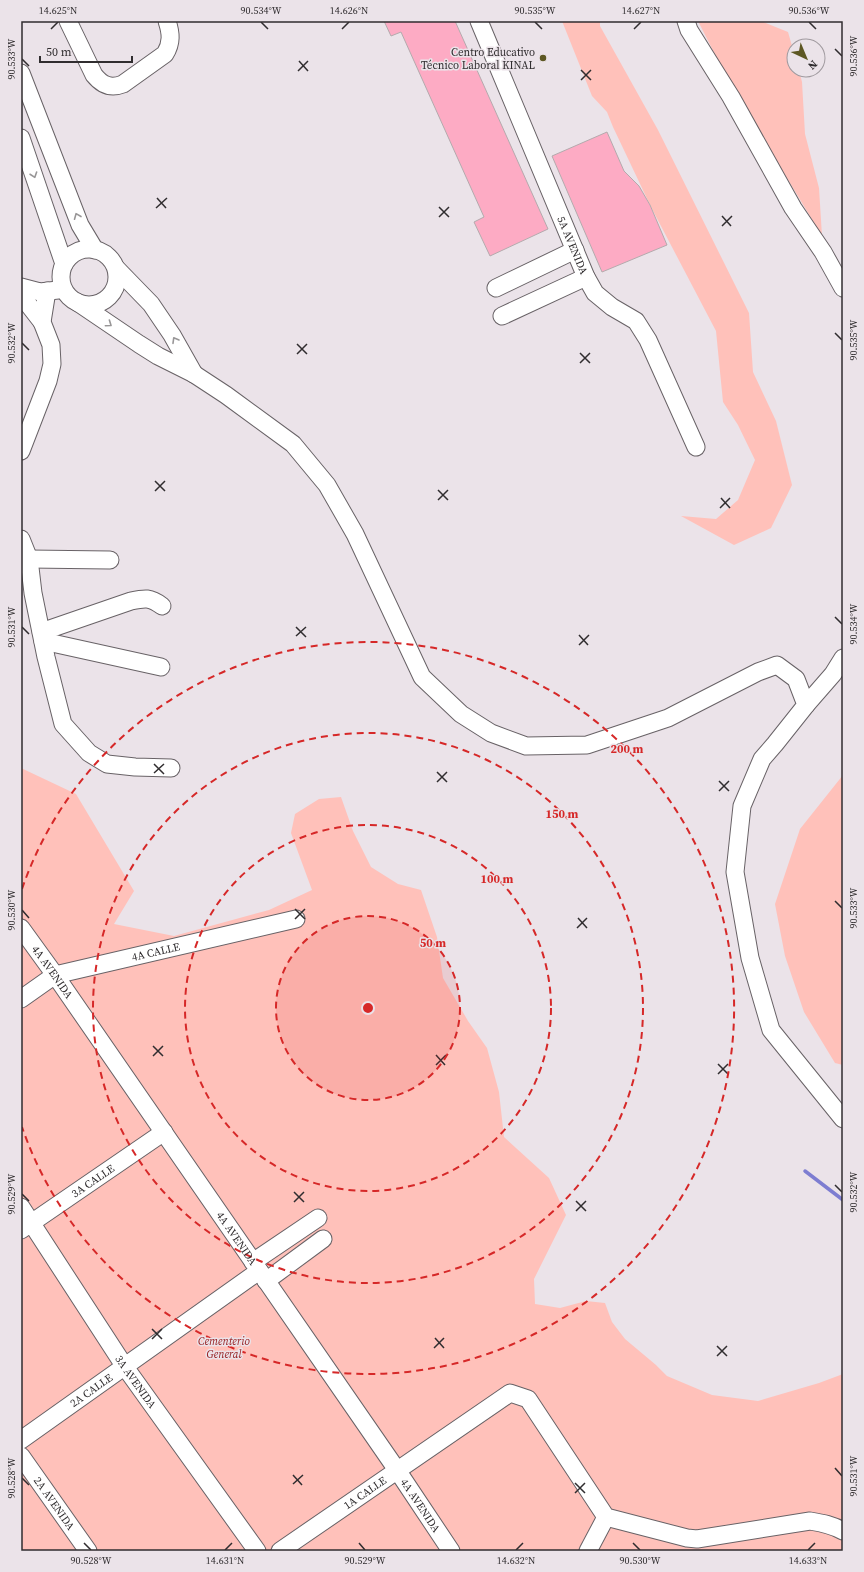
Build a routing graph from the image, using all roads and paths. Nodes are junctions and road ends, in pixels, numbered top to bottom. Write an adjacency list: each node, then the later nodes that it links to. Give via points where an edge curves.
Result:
1 (68, 21): 2 (lane, via 94,75 99,82 110,87 123,84 164,54 169,48 171,34)
2 (167, 21)
3 (479, 21): 8 (lane, 5A AVENIDA)
4 (686, 21): 14 (lane, via 689,30 732,97 793,208 823,252)
5 (21, 72): 7 (lane, one-way to 5, via 80,225)
6 (21, 138): 9 (lane, one-way to 9)
7 (96, 250): 9 (lane, via 86,249 77,252); 10 (lane, via 112,260)
8 (575, 250): 11 (lane, 5A AVENIDA); 13 (lane)
9 (64, 264): 15 (lane)
10 (116, 268): 18 (lane, via 115,287 110,295 94,304); 21 (lane, one-way to 10, via 151,304)
11 (586, 277): 19 (lane); 22 (lane, 5A AVENIDA, via 595,293 636,321 640,327)
12 (21, 287): 16 (lane, via 40,292)
13 (496, 288)
14 (843, 288)
15 (64, 290): 16 (lane); 18 (lane)
16 (47, 291): 20 (lane)
17 (21, 295): 20 (lane)
18 (77, 302): 21 (lane, one-way to 21, via 158,356)
19 (502, 316)
20 (42, 322): 23 (lane, via 51,345 52,364)
21 (194, 374): 31 (lane, via 294,444 327,485 355,534 422,677 461,714 491,733 526,746 587,746 668,718 758,672 777,665 796,679)
22 (696, 447)
23 (21, 451)
24 (21, 539): 25 (lane)
25 (29, 559): 26 (lane); 28 (lane)
26 (110, 560)
27 (162, 606): 28 (lane, via 146,598 131,600)
28 (42, 637): 30 (lane); 32 (lane, via 63,724 89,753 107,764)
29 (843, 658): 31 (lane, via 833,674)
30 (161, 667)
31 (806, 705): 37 (lane, via 762,759 742,806 735,872 750,958 771,1030)
32 (171, 768)
33 (296, 919): 35 (lane, 4A CALLE)
34 (21, 928): 35 (lane, 4A AVENIDA)
35 (56, 975): 36 (lane, 4A CALLE); 38 (lane, 4A AVENIDA)
36 (21, 999)
37 (843, 1119)
38 (164, 1132): 41 (lane, 3A CALLE); 43 (lane, 4A AVENIDA)
39 (21, 1207): 41 (lane, 3A AVENIDA)
40 (318, 1218): 43 (lane)
41 (26, 1226): 44 (lane, 3A AVENIDA)
42 (323, 1239): 43 (lane)
43 (259, 1271): 44 (lane, 2A CALLE); 47 (lane, 4A AVENIDA)
44 (125, 1367): 45 (lane, 2A CALLE); 51 (lane, 3A AVENIDA)
45 (21, 1440)
46 (21, 1456): 50 (lane, 2A AVENIDA)
47 (397, 1470): 48 (lane, 1A CALLE, via 510,1393 528,1399); 52 (lane, 1A CALLE); 53 (lane, 4A AVENIDA)
48 (606, 1517): 49 (lane, via 697,1539 810,1521); 54 (lane)
49 (843, 1531)
50 (88, 1551)
51 (257, 1551)
52 (280, 1551)
53 (451, 1551)
54 (588, 1551)

